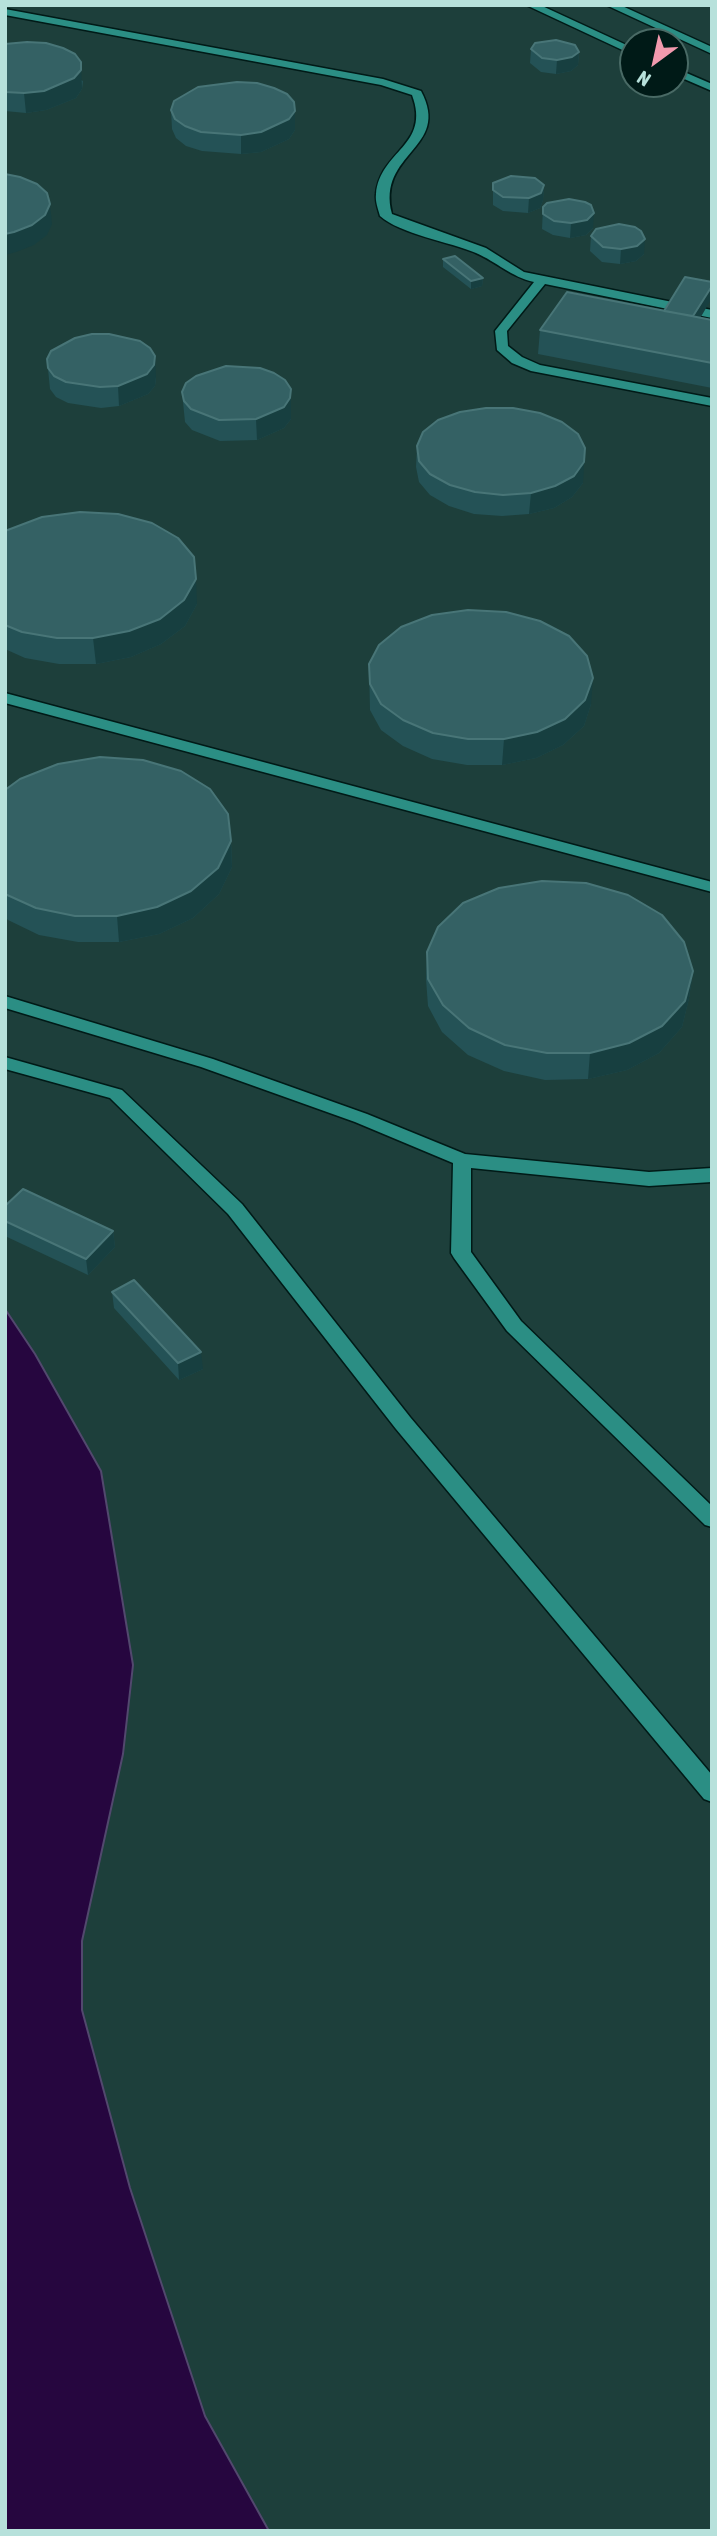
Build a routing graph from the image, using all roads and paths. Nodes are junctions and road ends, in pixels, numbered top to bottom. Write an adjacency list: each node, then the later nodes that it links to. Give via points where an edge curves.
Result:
1 (531, 5): 4 (lane)
2 (611, 5): 5 (lane)
3 (5, 12): 8 (lane, via 383,82 417,93 425,108 420,135 389,170 381,193 386,216 482,251 520,275)
4 (619, 46)
5 (712, 51)
6 (689, 78): 7 (lane)
7 (712, 88)
8 (542, 280): 9 (lane); 10 (lane, via 501,331 502,347 516,360 536,368)
9 (712, 314)
10 (712, 402)
11 (5, 698): 12 (lane)
12 (712, 887)
13 (5, 1002): 15 (lane, via 207,1063)
14 (5, 1063): 18 (lane, via 116,1094 235,1209 403,1423)
15 (462, 1160): 16 (lane, via 649,1179); 17 (lane, via 461,1253 514,1326)
16 (712, 1175)
17 (712, 1519)
18 (712, 1792)

